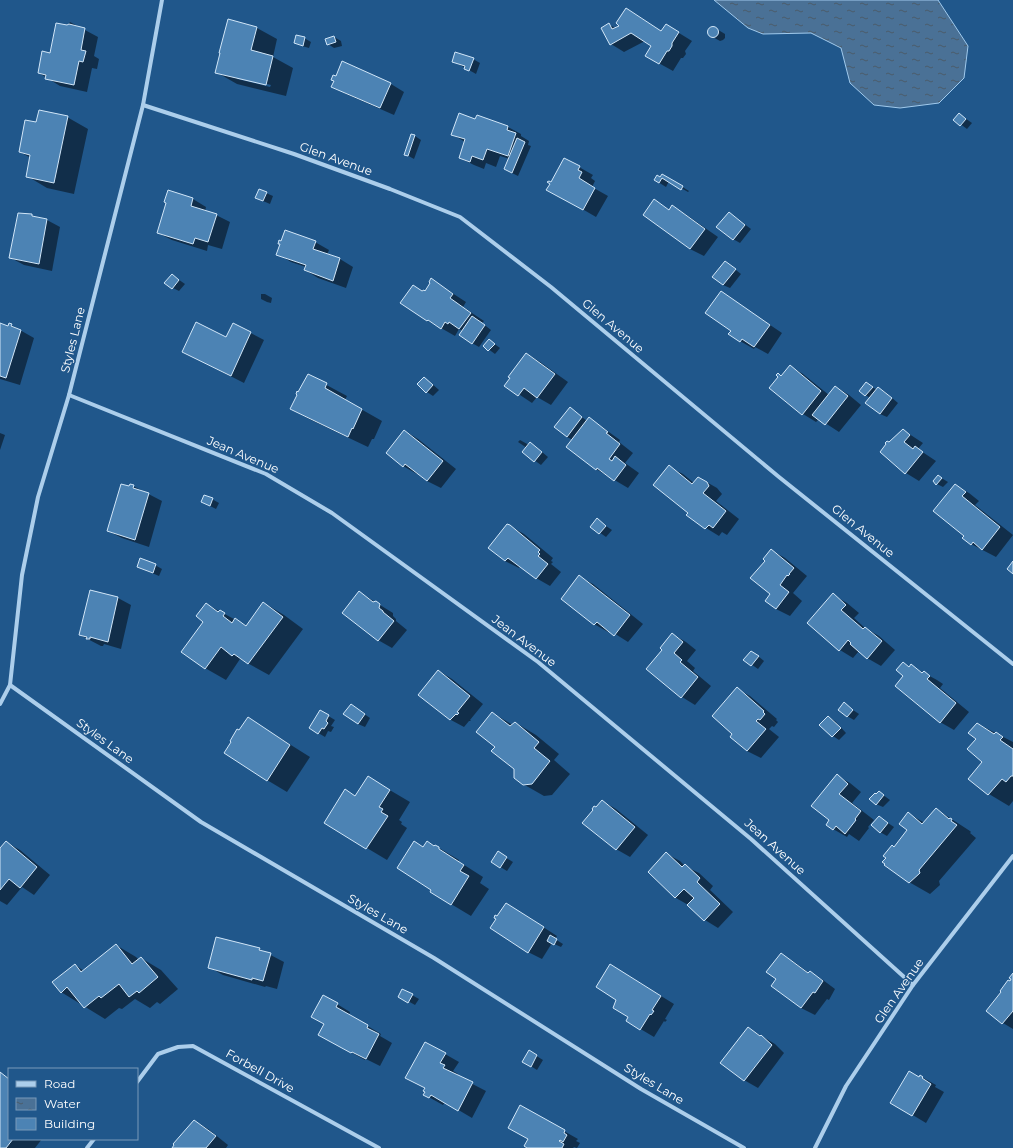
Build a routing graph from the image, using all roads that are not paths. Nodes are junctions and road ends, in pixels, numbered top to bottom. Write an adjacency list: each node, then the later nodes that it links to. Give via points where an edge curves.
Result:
1 (162, 0): 2 (street, Styles Lane)
2 (143, 105): 3 (street, Styles Lane); 4 (street, Glen Avenue, via 294,154 460,218 551,287 779,477)
3 (69, 395): 5 (street, Styles Lane, via 38,497 22,575); 8 (street, Jean Avenue, via 266,474 332,513 538,662 751,839)
4 (1013, 664)
5 (10, 685): 6 (street, Styles Lane); 13 (street, Styles Lane, via 201,822 434,958 641,1089)
6 (0, 704)
7 (1013, 856): 8 (street, Glen Avenue)
8 (914, 986): 14 (street, Glen Avenue, via 846,1086)
9 (138, 1081): 12 (street, Forbell Drive, via 158,1054 178,1047 194,1046)
10 (93, 1140): 11 (street)
11 (87, 1148)
12 (379, 1148)
13 (744, 1148)
14 (815, 1148)

